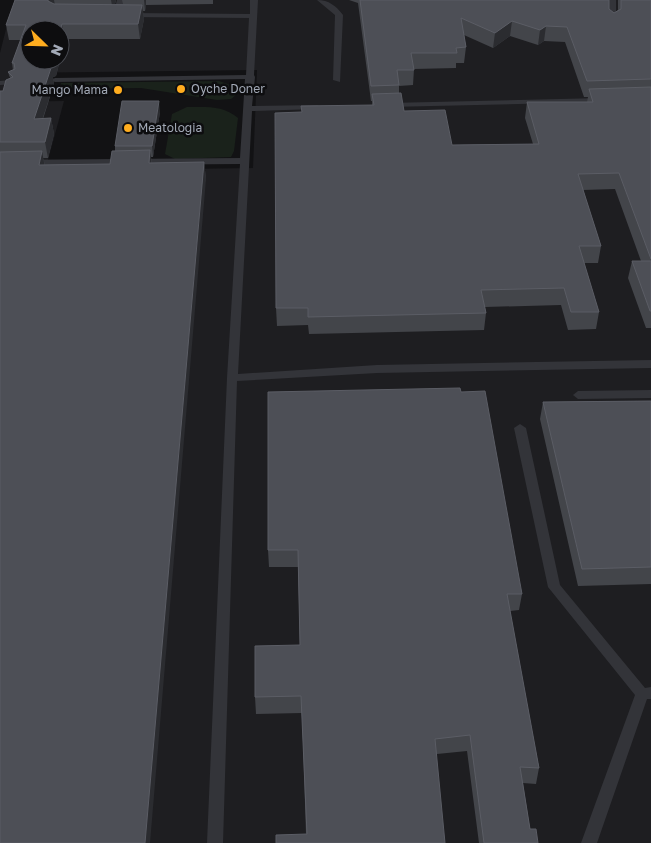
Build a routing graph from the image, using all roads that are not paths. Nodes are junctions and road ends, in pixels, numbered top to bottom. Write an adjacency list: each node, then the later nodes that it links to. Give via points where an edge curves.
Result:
1 (121, 0): 6 (lane)
2 (254, 0): 7 (lane)
3 (321, 0): 12 (lane, via 339,15)
4 (612, 0): 8 (lane)
5 (108, 15): 6 (lane)
6 (117, 15): 7 (lane)
7 (253, 16): 9 (lane)
8 (612, 24)
9 (251, 77): 11 (lane); 18 (lane)
10 (12, 78): 13 (lane)
11 (55, 80)
12 (337, 80)
13 (1, 85): 14 (lane)
14 (10, 92)
15 (612, 100): 16 (lane)
16 (376, 106)
17 (327, 107): 18 (lane)
18 (249, 108): 19 (lane)
19 (246, 161): 20 (lane, via 157,158); 22 (lane)
20 (0, 163)
21 (651, 364): 22 (lane, via 377,369)
22 (232, 378): 27 (lane)
23 (651, 394): 24 (lane)
24 (578, 395)
25 (520, 428): 26 (lane, via 554,587)
26 (647, 693): 28 (lane)
27 (215, 843)
28 (589, 843)

